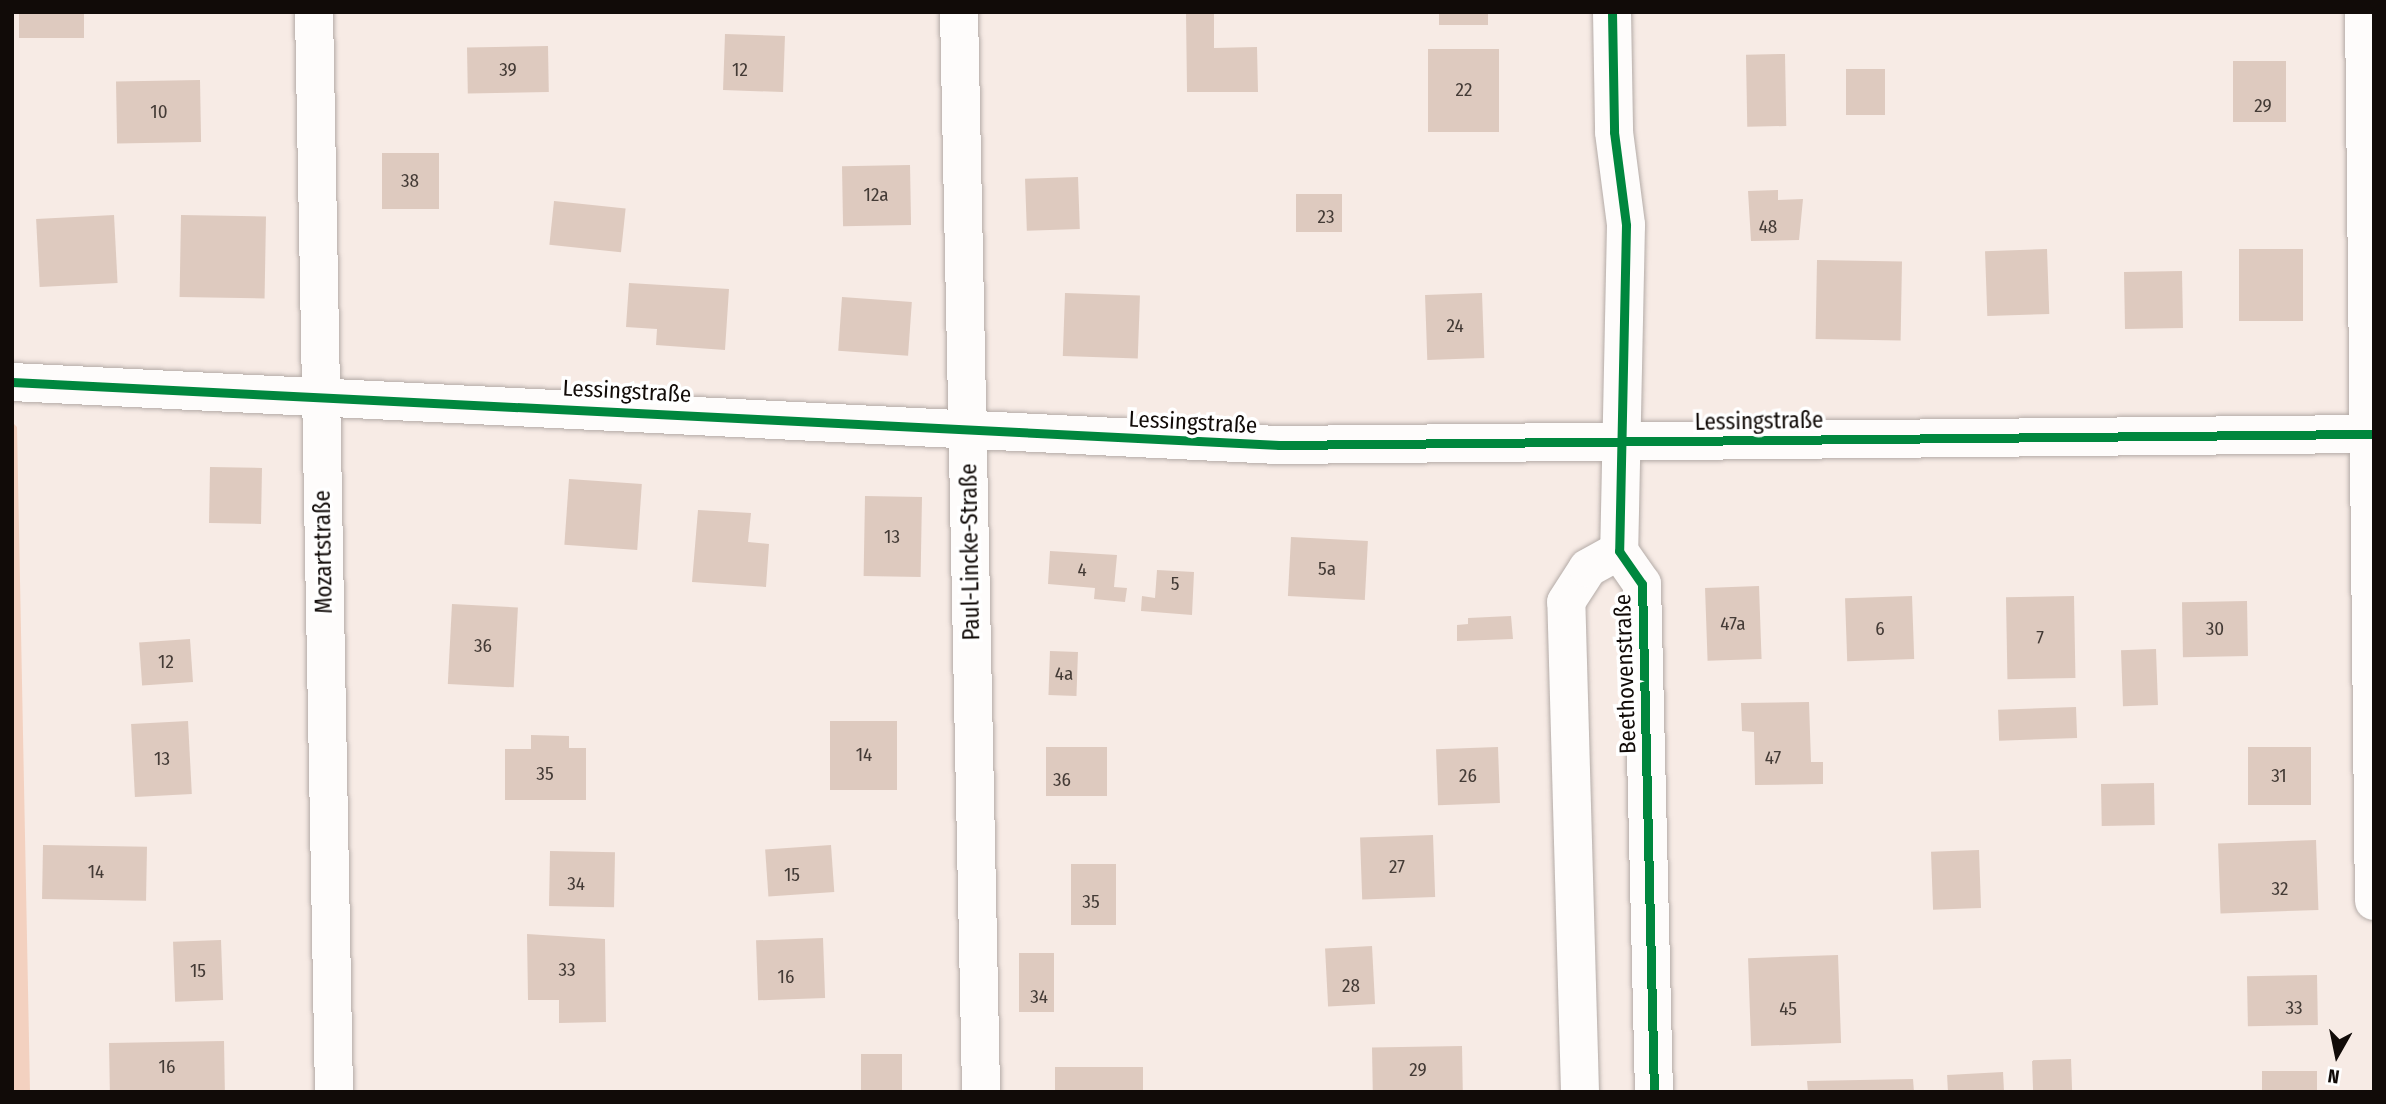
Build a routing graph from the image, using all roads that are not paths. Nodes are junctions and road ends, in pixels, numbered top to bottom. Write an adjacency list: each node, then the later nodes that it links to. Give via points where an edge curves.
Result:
1 (314, 12): 6 (street, Mozartstraße)
2 (959, 12): 7 (street, Paul-Lincke-Straße)
3 (1612, 12): 9 (street, via 1614,132 1626,225)
4 (2364, 12): 8 (street)
5 (12, 382): 6 (street, Lessingstraße)
6 (321, 393): 7 (street, Lessingstraße); 12 (street, Mozartstraße)
7 (967, 429): 9 (street, Lessingstraße, via 1279,445); 13 (street, Paul-Lincke-Straße)
8 (2370, 434): 9 (street, Lessingstraße); 11 (street)
9 (1621, 442): 10 (street)
10 (1619, 551): 14 (street, Beethovenstraße, via 1588,568 1566,602); 15 (street, Beethovenstraße, via 1642,584)
11 (2374, 901)
12 (334, 1092)
13 (981, 1092)
14 (1580, 1092)
15 (1654, 1092)

